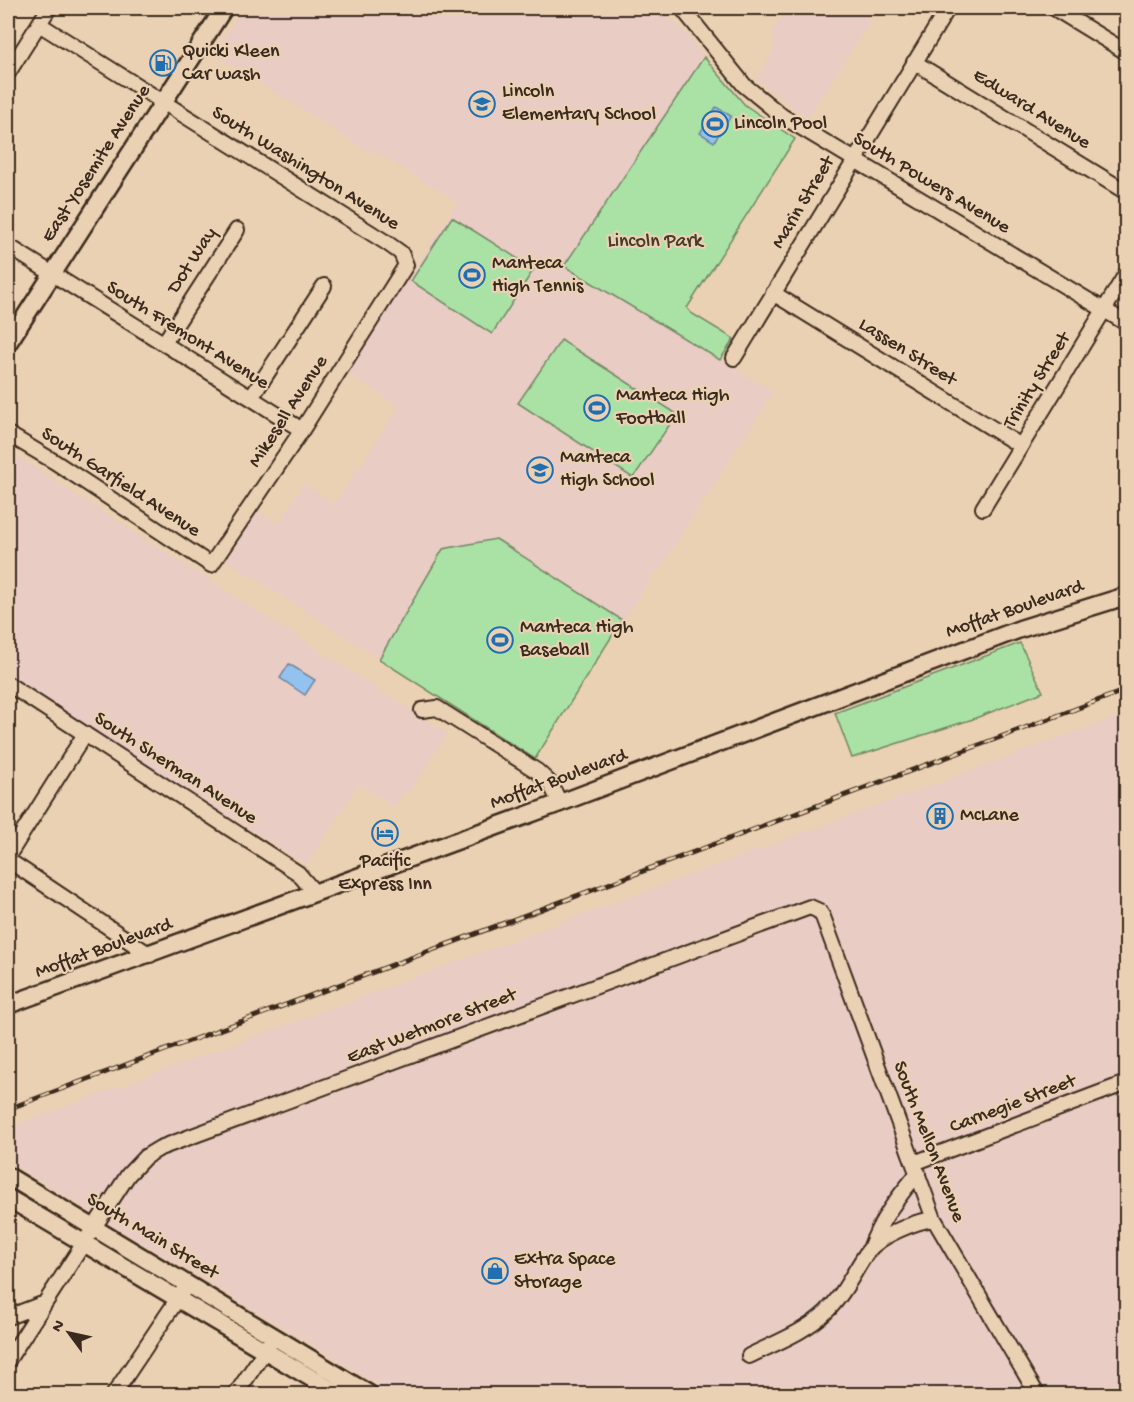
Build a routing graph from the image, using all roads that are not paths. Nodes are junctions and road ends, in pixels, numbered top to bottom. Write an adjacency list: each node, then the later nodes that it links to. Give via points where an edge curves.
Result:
1 (49, 8): 6 (street)
2 (224, 8): 10 (main road, East Yosemite Avenue)
3 (682, 8): 11 (street, South Powers Avenue, via 752,93)
4 (948, 8): 8 (street, Marin Street)
5 (1054, 8): 7 (street)
6 (39, 24): 9 (street); 10 (street)
7 (1126, 52)
8 (915, 62): 11 (street, Marin Street); 12 (street, Edward Avenue)
9 (8, 73)
10 (162, 101): 15 (main road, East Yosemite Avenue); 17 (street, South Washington Avenue, via 401,253 406,265)
11 (852, 160): 19 (street, Marin Street); 20 (street, South Powers Avenue)
12 (1126, 192)
13 (237, 230): 22 (street, Dot Way)
14 (8, 246): 15 (street, South Fremont Avenue)
15 (52, 274): 22 (street, South Fremont Avenue); 23 (main road, East Yosemite Avenue)
16 (1126, 274): 20 (street, Trinity Street)
17 (398, 280): 26 (street, Mikesell Avenue)
18 (324, 286): 25 (street)
19 (773, 293): 24 (street, Marin Street); 28 (street, Lassen Street)
20 (1105, 310): 21 (street, South Powers Avenue); 28 (street, Trinity Street)
21 (1126, 323)
22 (164, 343): 25 (street, South Fremont Avenue)
23 (8, 344)
24 (734, 358)
25 (251, 399): 26 (street, South Fremont Avenue)
26 (302, 430): 30 (street, Mikesell Avenue)
27 (8, 434): 30 (street, South Garfield Avenue)
28 (1021, 446): 29 (street, Trinity Street)
29 (983, 508)
30 (211, 565)
31 (1126, 596): 35 (main road, Moffat Boulevard, via 1020,629)
32 (8, 684): 34 (street, South Sherman Avenue)
33 (423, 710): 35 (street, via 437,708 537,771 550,783)
34 (86, 734): 36 (street); 37 (street, South Sherman Avenue, via 298,873)
35 (560, 803): 37 (main road, Moffat Boulevard)
36 (8, 858): 39 (street)
37 (315, 893): 39 (main road, Moffat Boulevard)
38 (826, 924): 42 (street, South Mellon Avenue); 46 (street, East Wetmore Street, via 815,908 800,909 160,1148 128,1175)
39 (150, 955): 40 (main road, Moffat Boulevard)
40 (8, 1004)
41 (1126, 1083): 42 (street, Carnegie Street)
42 (916, 1168): 45 (street, South Mellon Avenue); 48 (street, via 876,1231)
43 (8, 1176): 46 (main road, South Main Street)
44 (8, 1198): 47 (main road, South Main Street)
45 (934, 1219): 48 (street, via 904,1227); 60 (street, South Mellon Avenue)
46 (95, 1227): 47 (street, East Wetmore Street); 49 (main road, South Main Street)
47 (84, 1244): 50 (main road, South Main Street); 51 (street, East Wetmore Street)
48 (870, 1249): 54 (street, via 838,1299 825,1312 806,1327)
49 (188, 1283): 50 (street); 53 (main road, South Main Street)
50 (178, 1298): 53 (main road, South Main Street); 56 (street)
51 (45, 1303): 52 (street); 55 (street, East Wetmore Street)
52 (8, 1317)
53 (270, 1343): 57 (street); 58 (main road, South Main Street); 59 (main road, South Main Street)
54 (750, 1356)
55 (8, 1360)
56 (114, 1395)
57 (236, 1395)
58 (338, 1395)
59 (369, 1395)
60 (1037, 1395)

